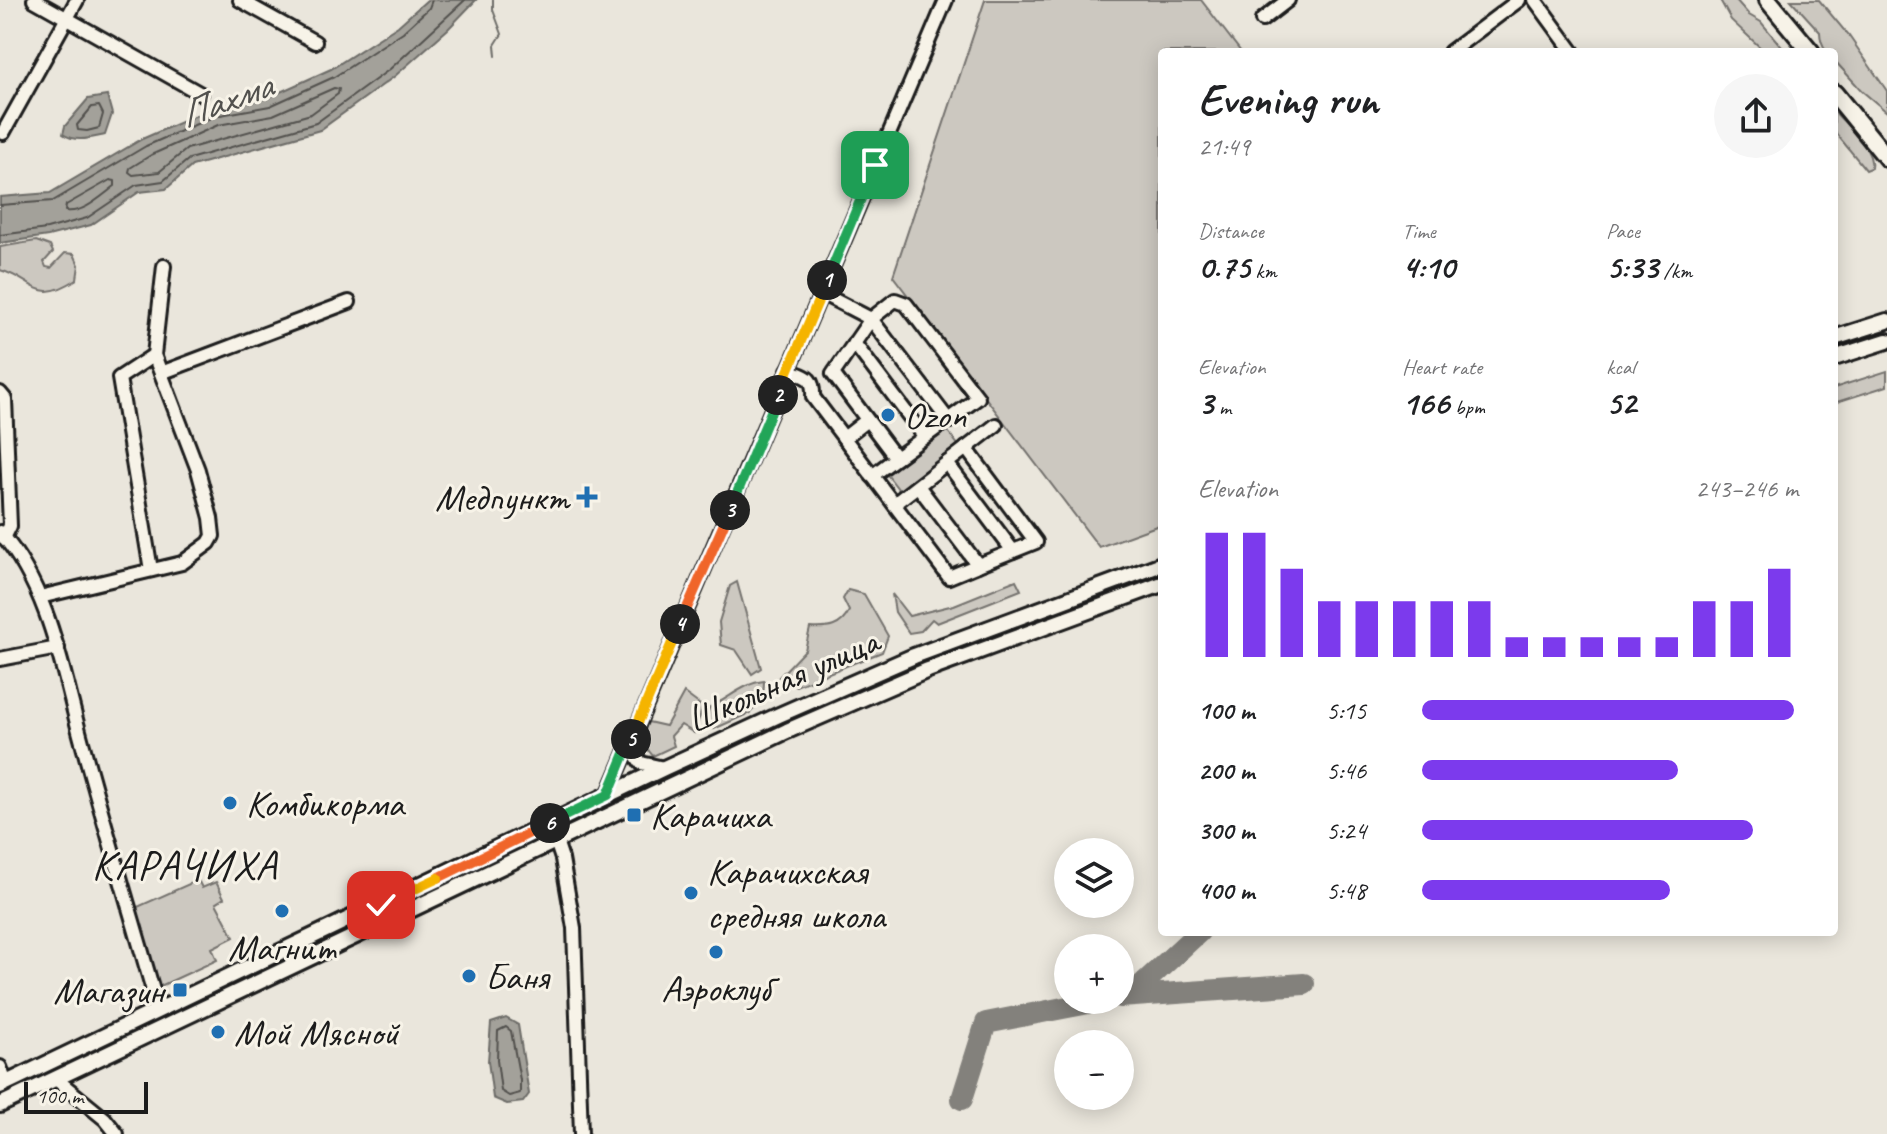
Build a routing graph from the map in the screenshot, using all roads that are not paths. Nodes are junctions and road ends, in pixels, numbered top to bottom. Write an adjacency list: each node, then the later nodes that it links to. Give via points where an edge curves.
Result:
1 (34, 0): 10 (street)
2 (77, 0): 10 (street)
3 (240, 0): 12 (street)
4 (946, 0): 24 (street)
5 (1288, 0): 11 (street)
6 (1519, 0): 13 (street)
7 (1535, 0): 14 (street)
8 (1757, 0): 15 (highway)
9 (1768, 0): 16 (highway)
10 (67, 19): 18 (street); 20 (street)
11 (1262, 20)
12 (315, 42)
13 (1455, 48)
14 (1570, 48)
15 (1797, 48)
16 (1808, 48)
17 (1838, 85): 21 (highway)
18 (201, 94)
19 (1838, 98): 22 (highway)
20 (3, 133)
21 (1887, 145)
22 (1887, 158)
23 (164, 266): 31 (street)
24 (821, 293): 26 (street); 33 (street)
25 (349, 302): 34 (street)
26 (871, 319): 30 (street); 39 (street); 39 (street, via 895,300 906,304 978,398)
27 (1887, 321): 28 (main road)
28 (1838, 337)
29 (1887, 341): 32 (main road)
30 (854, 343): 35 (street); 41 (street)
31 (154, 355): 34 (street); 53 (street, via 119,378)
32 (1838, 357)
33 (788, 370): 36 (street); 60 (street)
34 (161, 373): 53 (street, via 198,470 213,536 182,563)
35 (833, 374): 36 (street); 38 (street)
36 (814, 384): 42 (street, via 813,397)
37 (0, 393): 49 (street, via 5,399 10,526)
38 (867, 420): 42 (street); 44 (street)
39 (949, 421): 41 (street)
40 (996, 425): 43 (street)
41 (924, 436): 44 (street)
42 (844, 438): 46 (street)
43 (966, 448): 45 (street); 50 (street, via 1036,542)
44 (896, 458): 46 (street)
45 (947, 463): 47 (street); 50 (street)
46 (872, 476): 48 (street)
47 (918, 486): 48 (street); 51 (street)
48 (894, 504): 51 (street, via 949,577)
49 (2, 535): 55 (street)
50 (1013, 551): 51 (street)
51 (978, 565)
52 (1158, 565): 57 (main road, Школьная улица)
53 (151, 570): 55 (street)
54 (1158, 585): 59 (main road, Школьная улица)
55 (40, 597): 56 (street)
56 (58, 648): 58 (street); 66 (street, via 118,874)
57 (914, 656): 59 (main road); 61 (main road, Школьная улица)
58 (0, 659)
59 (921, 673): 63 (main road, Школьная улица)
60 (631, 741): 61 (street, via 641,763); 62 (street)
61 (664, 768): 62 (main road, Школьная улица)
62 (608, 795): 63 (main road); 64 (main road, Школьная улица)
63 (615, 811): 65 (main road, Школьная улица)
64 (550, 823): 65 (street); 66 (main road, Школьная улица)
65 (557, 839): 67 (main road, Школьная улица); 74 (street, via 574,928)
66 (162, 1009): 67 (main road); 68 (main road, Школьная улица)
67 (169, 1024): 70 (main road, Школьная улица)
68 (48, 1064): 70 (main road); 71 (main road, Школьная улица)
69 (0, 1067): 71 (street)
70 (56, 1079): 72 (main road, Школьная улица); 73 (street)
71 (3, 1085)
72 (0, 1105)
73 (117, 1134)
74 (581, 1134)

